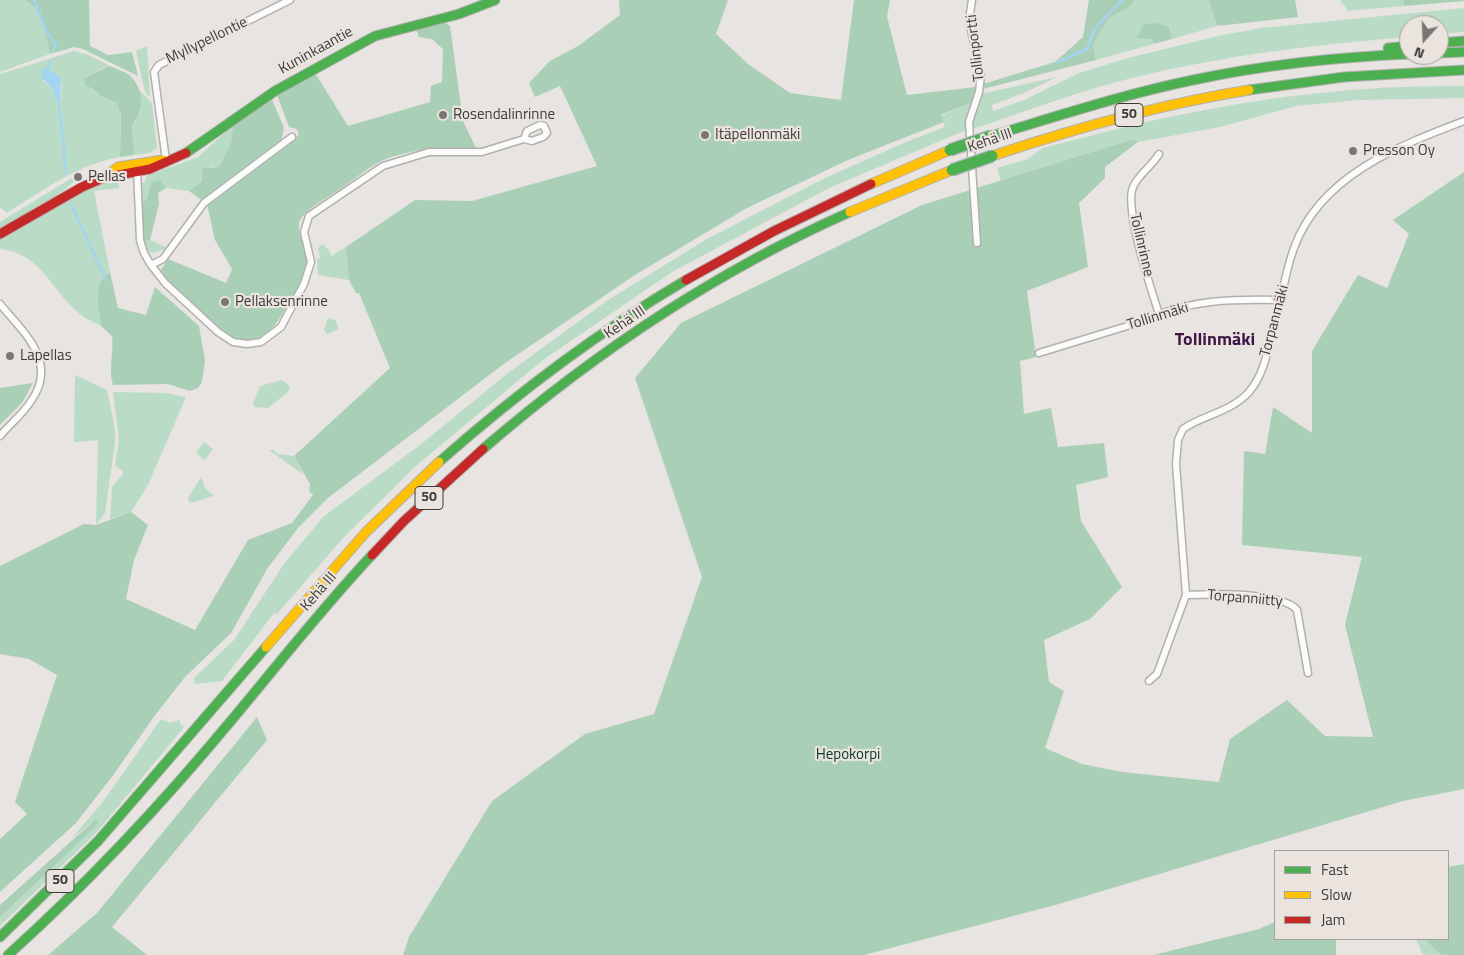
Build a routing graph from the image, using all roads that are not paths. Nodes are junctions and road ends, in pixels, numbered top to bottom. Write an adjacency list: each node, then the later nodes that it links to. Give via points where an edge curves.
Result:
1 (290, 0): 18 (street, Myllypellontie, via 159,65 154,72)
2 (495, 0): 18 (main road, Kuninkaantie, via 459,14 375,36 275,91 206,142)
3 (972, 0): 21 (street, Tollinportti, via 970,27 981,76 980,92 972,106 969,122)
4 (1464, 41): 5 (main road)
5 (1449, 42)
6 (1399, 47): 10 (main road, via 1371,49)
7 (1464, 52): 8 (main road)
8 (1449, 53)
9 (1399, 55): 10 (main road, Kehä III / 50)
10 (1325, 60): 31 (main road, Kehä III / 50, bridge, via 1150,91 950,150 810,211 701,268 583,346 486,421 430,469 368,530 310,594 140,798 84,858)
11 (1464, 70): 12 (main road, Kehä III / 50)
12 (1411, 72): 13 (main road); 32 (main road, Kehä III / 50, bridge, via 1322,80 1198,100 1105,122 992,156 838,218 743,267 630,336 503,431 419,507 358,569 141,826)
13 (1464, 77)
14 (1464, 121): 23 (street, Torpanmäki, via 1386,153 1327,194 1294,248)
15 (292, 137): 22 (street, via 204,203 163,259)
16 (524, 138): 22 (street, via 481,152 428,152 383,166 309,216 304,232 310,252 310,270 281,326 261,342 247,344 224,338)
17 (1159, 154): 25 (street, Tollinrinne, via 1134,186 1130,200)
18 (166, 160): 19 (main road, Kuninkaantie)
19 (137, 167): 20 (main road, Kuninkaantie, via 118,167); 22 (street, via 140,240)
20 (0, 234)
21 (977, 244)
22 (151, 266)
23 (1281, 300): 25 (street, Tollinmäki, via 1217,300); 28 (street, Torpanmäki, via 1262,370 1249,392 1225,409 1187,426 1178,440 1176,464)
24 (0, 304): 27 (street, via 34,346 41,365 38,391)
25 (1159, 314): 26 (street, Tollinmäki)
26 (1039, 353)
27 (0, 436)
28 (1186, 595): 29 (street, Torpanniitty, via 1282,599 1292,604 1297,610); 30 (street, Torpanmäki, via 1157,674)
29 (1308, 673)
30 (1149, 681)
31 (0, 938)
32 (8, 955)

